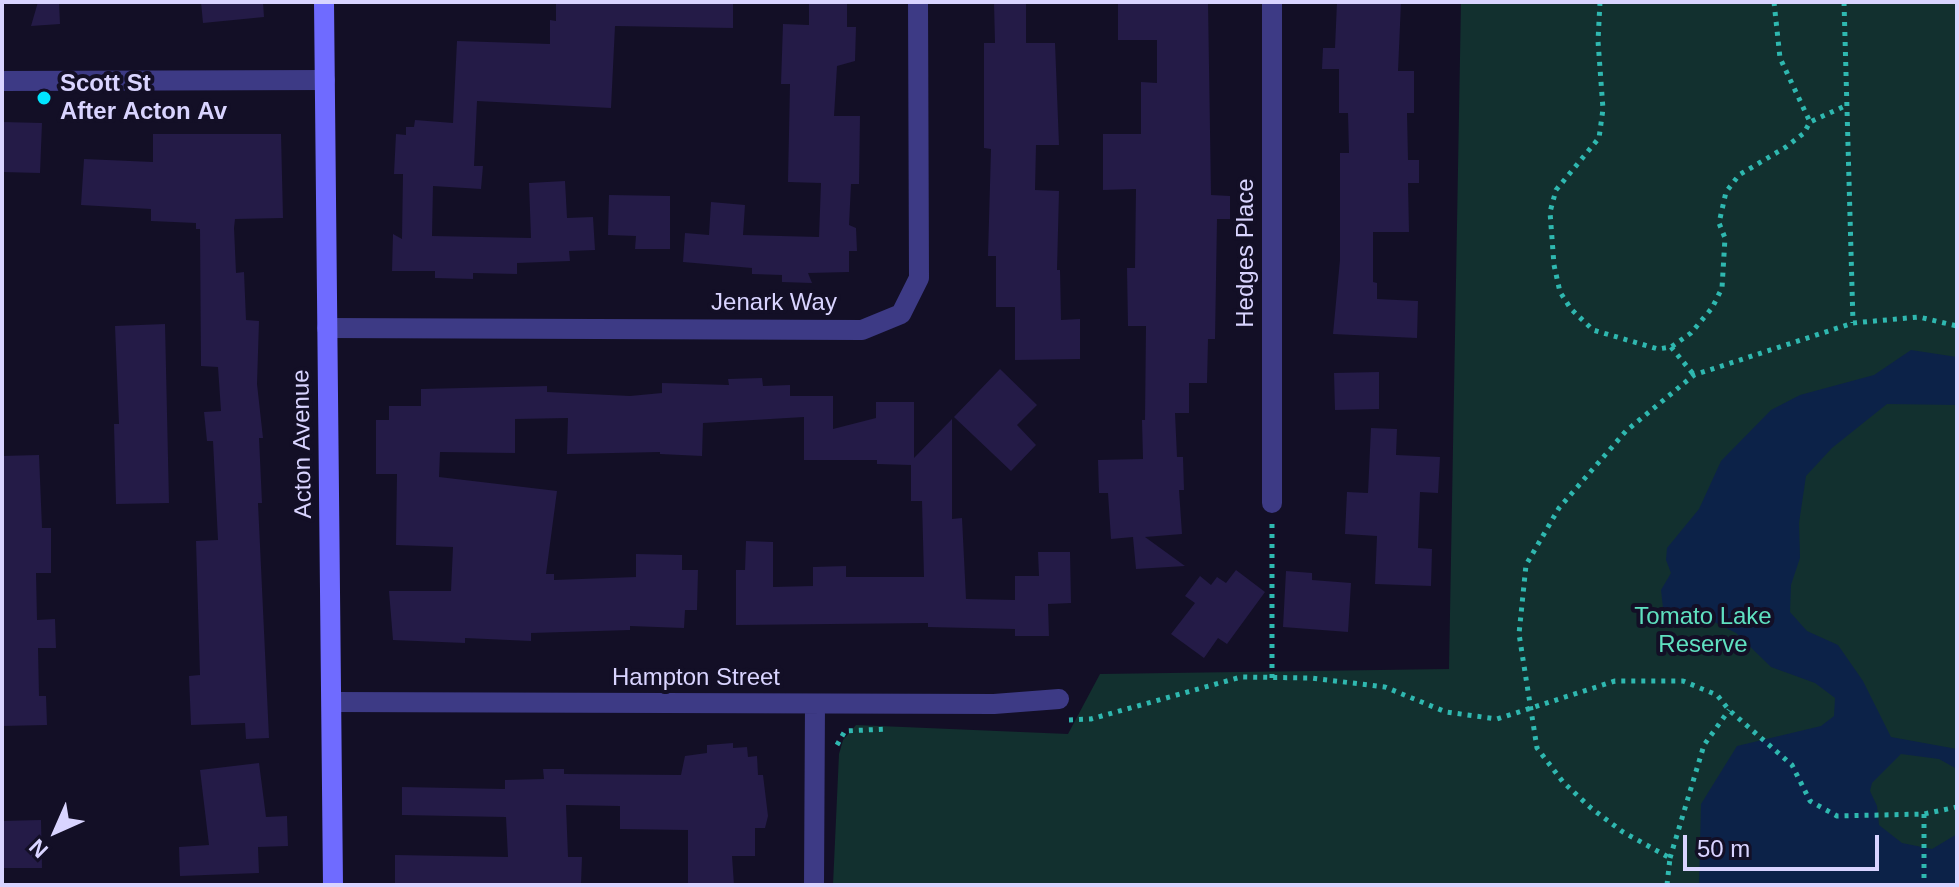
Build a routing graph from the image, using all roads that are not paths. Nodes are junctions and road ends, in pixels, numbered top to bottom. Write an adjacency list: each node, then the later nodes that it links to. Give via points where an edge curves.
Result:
1 (324, 2): 4 (street, Acton Avenue)
2 (918, 2): 6 (street, Jenark Way, via 919,278 901,314 862,330)
3 (1272, 2): 7 (street, Hedges Place)
4 (325, 80): 5 (street); 6 (street, Acton Avenue)
5 (2, 81)
6 (327, 328): 8 (street, Acton Avenue)
7 (1272, 503)
8 (333, 702): 9 (street, Hampton Street); 11 (street, Acton Avenue)
9 (815, 704): 10 (street, Hampton Street, via 994,704); 12 (street)
10 (1059, 710)
11 (333, 885)
12 (814, 885)

